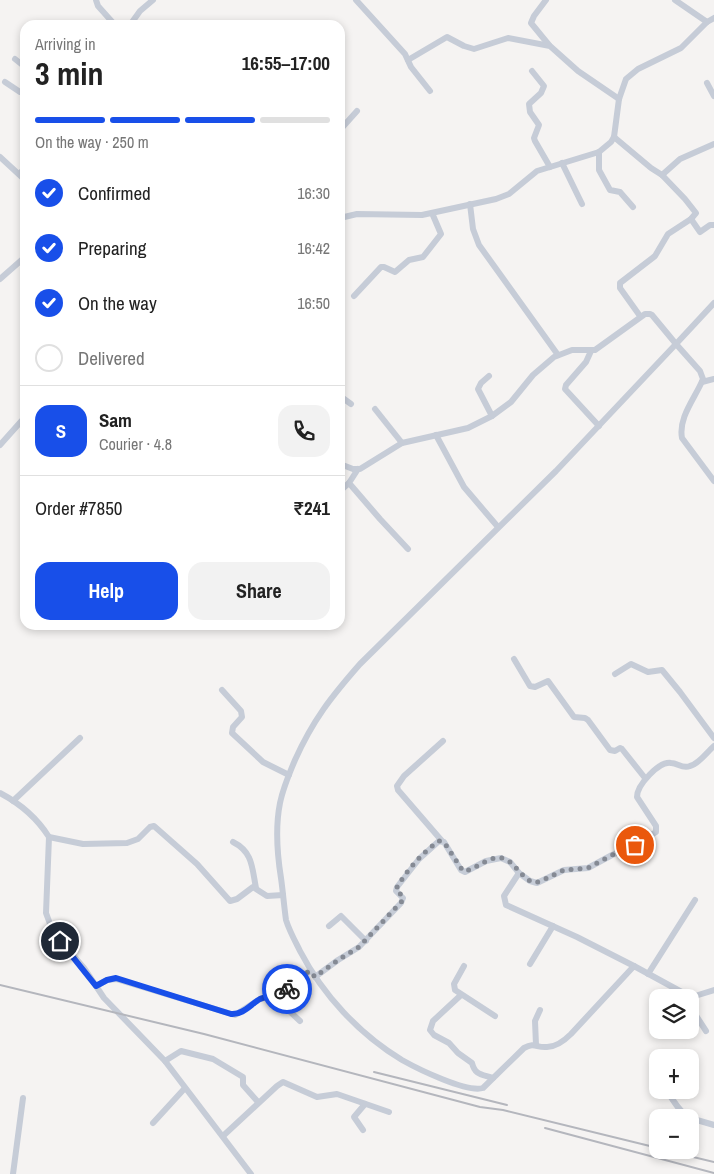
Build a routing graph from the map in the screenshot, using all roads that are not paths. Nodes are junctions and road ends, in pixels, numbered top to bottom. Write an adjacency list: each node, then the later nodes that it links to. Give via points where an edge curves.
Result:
1 (96, 0): 7 (street)
2 (153, 0): 8 (street)
3 (356, 0): 12 (street)
4 (546, 0): 10 (street, via 531,22)
5 (675, 0): 9 (street)
6 (714, 18): 9 (street)
7 (110, 20)
8 (134, 20)
9 (707, 22): 20 (street, via 681,48 632,73 623,85)
10 (550, 46): 12 (street, via 508,38 474,49 447,37); 20 (street)
11 (15, 59): 13 (street)
12 (408, 60): 17 (street)
13 (20, 63)
14 (532, 71): 28 (street, via 544,86 530,104 530,112 539,124 534,138)
15 (5, 82): 18 (street)
16 (707, 83): 19 (street)
17 (430, 91)
18 (20, 92)
19 (714, 96)
20 (619, 100): 23 (street)
21 (358, 111): 22 (street)
22 (345, 125)
23 (614, 137): 25 (street); 30 (street)
24 (714, 144): 30 (street, via 680,159)
25 (599, 152): 27 (street); 33 (street, via 600,170 610,190 620,192)
26 (0, 157): 29 (street)
27 (562, 163): 28 (street); 32 (street)
28 (550, 167): 31 (street, via 533,173 503,197)
29 (19, 174)
30 (662, 176): 36 (street, via 695,212)
31 (470, 204): 34 (street); 45 (street, via 473,230 479,245)
32 (582, 204)
33 (633, 207)
34 (432, 214): 35 (street); 40 (street, via 441,234 423,257 408,260 395,272 381,267)
35 (345, 217)
36 (691, 220): 37 (street, via 700,232); 42 (street, via 668,234 658,254 620,283 620,288)
37 (714, 225)
38 (20, 261): 39 (street)
39 (0, 279)
40 (354, 296)
41 (714, 303): 43 (street)
42 (640, 316): 43 (street, via 650,314); 44 (street)
43 (676, 344): 48 (street, via 700,371); 54 (street)
44 (591, 351): 45 (street, via 572,350); 54 (street, via 565,389)
45 (558, 355): 52 (street, via 533,375 512,402)
46 (489, 376): 52 (street, via 478,390)
47 (714, 379): 48 (street)
48 (702, 382): 60 (street, via 681,433 684,442)
49 (345, 400): 50 (street)
50 (350, 404)
51 (375, 409): 56 (street)
52 (492, 416): 55 (street, via 468,428)
53 (20, 423): 57 (street)
54 (599, 426): 63 (street)
55 (436, 435): 56 (street); 63 (street, via 464,488)
56 (402, 443): 59 (street)
57 (0, 445)
58 (345, 466): 59 (street)
59 (358, 469): 61 (street)
60 (714, 481)
61 (349, 483): 62 (street); 64 (street)
62 (345, 487)
63 (498, 528): 72 (street, via 401,622 338,689 307,733)
64 (408, 549)
65 (514, 659): 73 (street, via 530,686 548,681 574,718 588,720 610,750 622,749)
66 (615, 674): 69 (street, via 631,664 648,672 662,670)
67 (222, 690): 72 (street, via 241,711 242,717 233,726 232,733 263,762)
68 (80, 738): 75 (street)
69 (714, 738)
70 (443, 741): 77 (street, via 404,776 398,786)
71 (714, 746): 73 (street, via 694,765 688,767 668,762)
72 (288, 775): 81 (street, via 277,826)
73 (645, 778): 79 (street, via 636,794 656,826 652,835 588,868 564,870 537,882)
74 (0, 793): 75 (street)
75 (13, 801): 76 (street)
76 (49, 837): 80 (street, via 83,844 127,843 154,826 197,864 227,900 233,901); 92 (street, via 48,921 53,932)
77 (442, 841): 79 (street, via 463,871 501,858 510,862); 85 (street, via 424,853 411,868 396,889 403,900)
78 (233, 842): 80 (street, via 248,854)
79 (519, 873): 84 (street, via 504,896 506,905)
80 (256, 888): 81 (street, via 267,896)
81 (283, 895): 89 (street, via 293,938)
82 (695, 900): 90 (street)
83 (329, 926): 85 (street, via 341,916)
84 (552, 926): 86 (street); 88 (street)
85 (366, 941): 91 (street)
86 (530, 964)
87 (464, 966): 96 (street, via 454,984)
88 (634, 966): 90 (street); 103 (street, via 567,1038 546,1047)
89 (310, 971): 91 (street); 95 (street, via 292,982 285,992)
90 (648, 974): 93 (street)
91 (315, 977): 105 (street, via 336,1004 374,1041 407,1062 468,1088 483,1088)
92 (96, 986): 95 (street, via 116,978 235,1015); 104 (street)
93 (674, 989)
94 (714, 990): 97 (street)
95 (272, 995): 101 (street)
96 (461, 995): 99 (street); 105 (street, via 433,1021 430,1030 472,1063 474,1071)
97 (699, 995)
98 (540, 1010): 103 (street, via 535,1022)
99 (495, 1016)
100 (699, 1020): 102 (street)
101 (300, 1021)
102 (706, 1031)
103 (536, 1045): 105 (street, via 524,1048)
104 (164, 1061): 106 (street); 108 (street, via 181,1051 213,1059 244,1077 243,1085)
105 (493, 1078)
106 (186, 1088): 112 (street); 115 (street)
107 (23, 1098): 116 (street)
108 (258, 1102): 109 (street, via 283,1082 317,1097 334,1094); 115 (street)
109 (365, 1104): 110 (street); 114 (street, via 354,1117)
110 (389, 1112)
111 (699, 1121): 113 (street)
112 (153, 1122)
113 (714, 1125)
114 (363, 1130)
115 (223, 1136): 117 (street)
116 (13, 1174)
117 (251, 1174)

